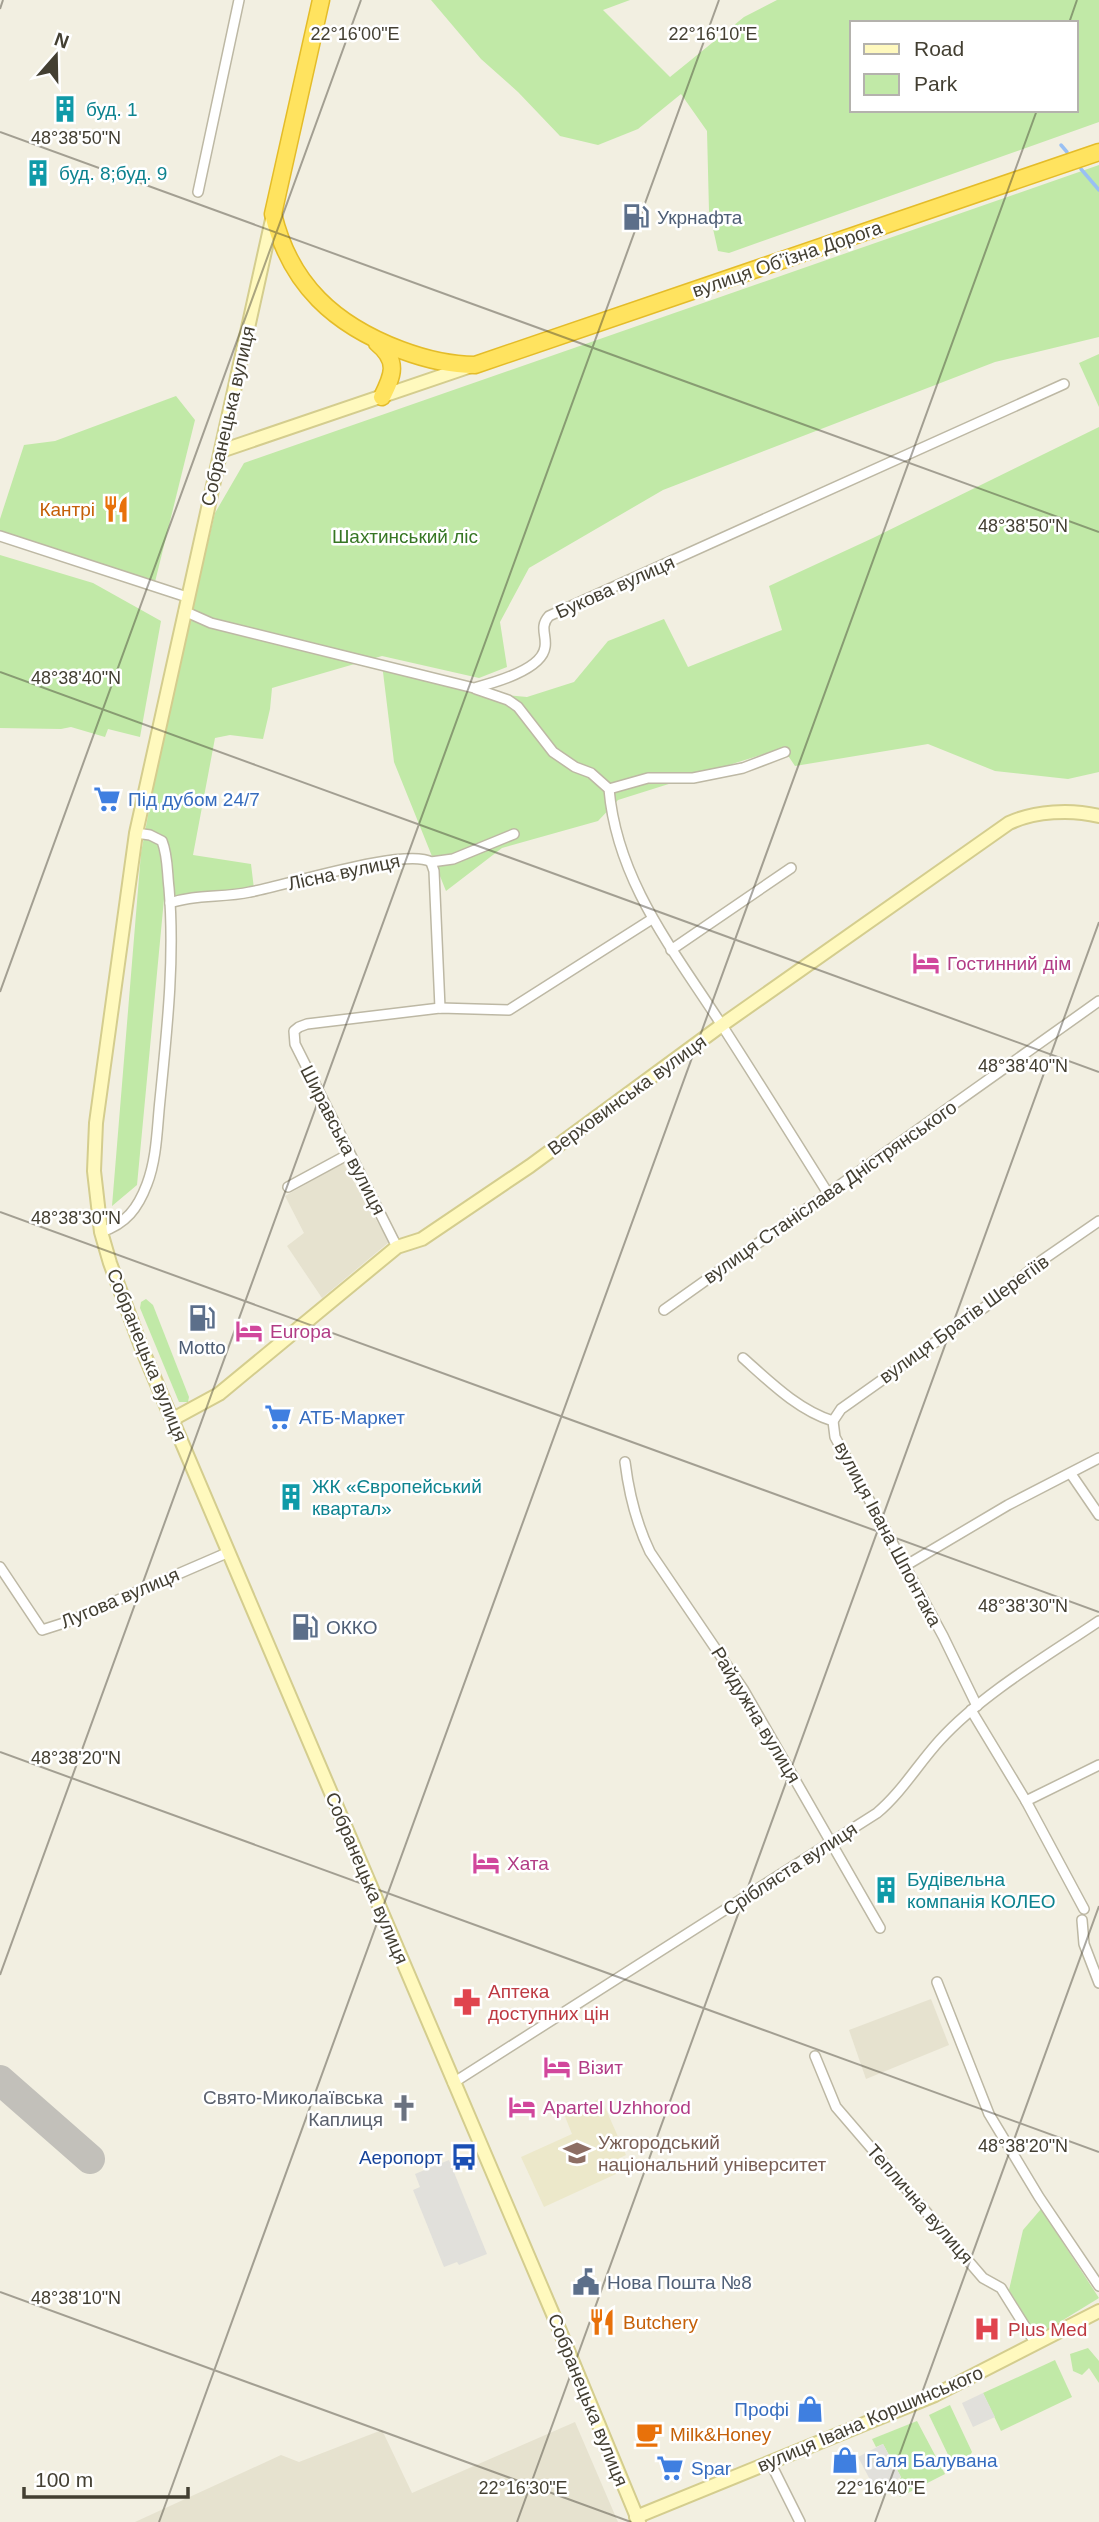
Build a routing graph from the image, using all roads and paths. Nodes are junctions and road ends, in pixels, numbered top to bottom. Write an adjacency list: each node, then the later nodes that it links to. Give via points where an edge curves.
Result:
1 (239, 0): 4 (street)
2 (321, 0): 5 (highway, Собранецька вулиця)
3 (1099, 152): 7 (highway, вулиця Обʼїзна Дорога)
4 (198, 192)
5 (273, 215): 6 (highway, вулиця Обʼїзна Дорога, via 278,237 302,280 327,309); 10 (main road, Собранецька вулиця)
6 (366, 336): 7 (highway, вулиця Обʼїзна Дорога, via 438,362); 9 (highway, via 387,351 392,363)
7 (474, 365): 9 (main road, вулиця Обʼїзна Дорога)
8 (1064, 384): 14 (street, Букова вулиця, via 549,616 542,627 545,650 540,658)
9 (382, 397): 10 (main road, вулиця Обʼїзна Дорога)
10 (220, 451): 12 (main road, Собранецька вулиця)
11 (0, 536): 12 (street)
12 (187, 597): 13 (main road, Собранецька вулиця)
13 (184, 611): 15 (street, Букова вулиця, via 211,623); 20 (main road, Собранецька вулиця)
14 (506, 680): 15 (street, Букова вулиця); 16 (street)
15 (474, 688): 16 (street)
16 (508, 700): 18 (street, via 552,752 591,773)
17 (785, 752): 18 (street, via 743,768 692,778 648,778)
18 (609, 789): 25 (street, via 613,823)
19 (1099, 816): 29 (main road, Верховинська вулиця, via 1053,813 1009,823)
20 (136, 833): 24 (street, via 162,841); 34 (main road, Собранецька вулиця, via 96,1123 94,1171)
21 (514, 834): 22 (street, Лісна вулиця, via 453,859)
22 (431, 862): 24 (street, Лісна вулиця, via 404,859 252,892 187,897); 28 (street)
23 (791, 868): 26 (street)
24 (170, 903): 34 (street, via 169,1001 151,1173 131,1214)
25 (652, 919): 26 (street); 28 (street, via 509,1010)
26 (671, 950): 29 (street)
27 (1099, 1001): 32 (street, вулиця Станіслава Дністрянського)
28 (440, 1009): 30 (street, Ширавська вулиця, via 307,1024 294,1031 295,1044)
29 (722, 1026): 32 (street); 35 (main road, Верховинська вулиця, via 530,1166 422,1239)
30 (349, 1154): 31 (street); 35 (street, Ширавська вулиця)
31 (288, 1187)
32 (829, 1195): 36 (street, вулиця Станіслава Дністрянського)
33 (1099, 1221): 39 (street, вулиця Братів Шерегіїв, via 841,1409)
34 (102, 1232): 38 (main road, Собранецька вулиця, via 132,1324)
35 (397, 1247): 38 (main road, Верховинська вулиця, via 219,1394)
36 (664, 1310)
37 (743, 1358): 39 (street, вулиця Івана Шпонтака, via 801,1405)
38 (173, 1419): 44 (main road, Собранецька вулиця)
39 (833, 1421): 45 (street, вулиця Івана Шпонтака, via 835,1437)
40 (1099, 1458): 42 (street)
41 (625, 1462): 51 (street, Райдужна вулиця, via 628,1490 650,1552 743,1689)
42 (1071, 1474): 43 (street); 45 (street)
43 (1099, 1515)
44 (229, 1552): 46 (street, Лугова вулиця, via 43,1630); 58 (main road, Собранецька вулиця)
45 (905, 1566): 48 (street, вулиця Івана Шпонтака, via 943,1636)
46 (0, 1567)
47 (1099, 1622): 48 (street, Срібляста вулиця)
48 (974, 1708): 50 (street, вулиця Івана Шпонтака); 51 (street, Срібляста вулиця, via 940,1740 891,1802)
49 (1099, 1765): 50 (street)
50 (1026, 1801): 52 (street, вулиця Івана Шпонтака)
51 (830, 1843): 54 (street, Райдужна вулиця); 58 (street, Срібляста вулиця)
52 (1084, 1909)
53 (1082, 1920): 56 (street, via 1084,1944)
54 (880, 1928)
55 (937, 1982): 59 (street, via 989,2114)
56 (1099, 1983)
57 (815, 2056): 61 (street, Теплична вулиця, via 836,2107 984,2278 1001,2288)
58 (453, 2082): 63 (main road, Собранецька вулиця)
59 (1099, 2286)
60 (1099, 2311): 61 (main road, вулиця Івана Коршинського)
61 (1036, 2344): 62 (main road, вулиця Івана Коршинського, via 935,2395)
62 (770, 2462): 63 (main road, вулиця Івана Коршинського); 64 (street)
63 (638, 2519)
64 (800, 2522)

